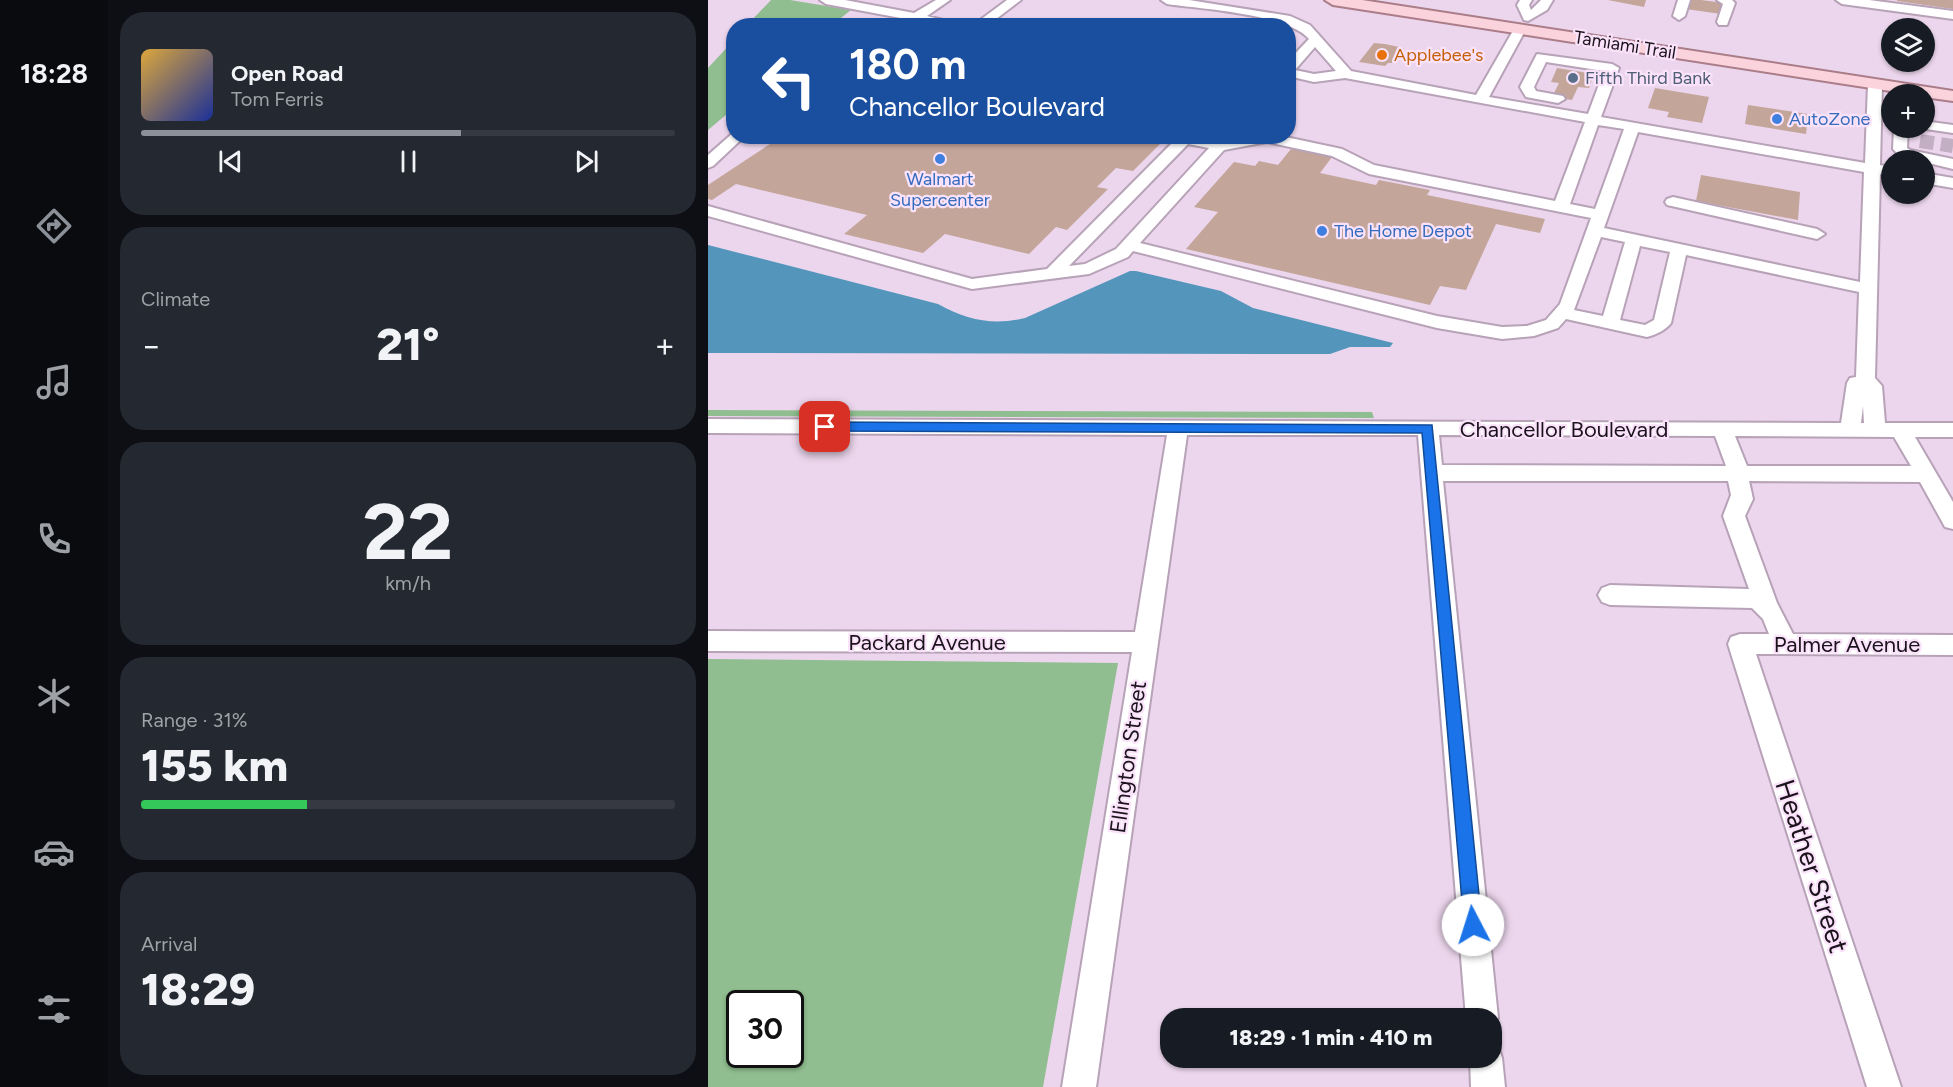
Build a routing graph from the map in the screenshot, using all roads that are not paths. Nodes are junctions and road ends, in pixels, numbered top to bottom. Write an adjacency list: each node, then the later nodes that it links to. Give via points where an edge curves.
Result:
1 (826, 0): 14 (street)
2 (944, 0): 14 (street)
3 (1015, 0): 16 (street)
4 (1167, 0): 17 (street)
5 (1333, 0): 19 (main road, Tamiami Trail)
6 (1418, 0): 19 (main road, Tamiami Trail)
7 (1526, 0): 19 (street)
8 (1547, 0): 19 (street)
9 (1684, 0): 13 (street)
10 (1723, 0): 18 (street, via 1729,3)
11 (1842, 0): 12 (street)
12 (1953, 15)
13 (1679, 16)
14 (917, 17): 15 (street)
15 (922, 18)
16 (989, 18)
17 (1274, 18)
18 (1723, 22)
19 (1524, 23): 25 (main road, Tamiami Trail); 26 (main road, Tamiami Trail); 29 (street)
20 (1296, 28): 21 (street, via 1306,28)
21 (1316, 39): 22 (street); 24 (street)
22 (1296, 62)
23 (1296, 73): 24 (street, via 1314,78)
24 (1346, 74): 29 (street)
25 (1811, 74): 27 (main road, Tamiami Trail); 28 (main road, via 1854,77)
26 (1953, 82)
27 (1875, 84): 28 (main road, Tamiami Trail); 32 (street)
28 (1953, 94)
29 (1480, 100): 30 (street)
30 (1528, 101): 31 (street); 31 (street, via 1527,87 1542,57 1612,68)
31 (1596, 113): 34 (street); 51 (street)
32 (1873, 117): 33 (street); 46 (street)
33 (1881, 118)
34 (1632, 127): 46 (street); 53 (street)
35 (1935, 127): 36 (street)
36 (1953, 129)
37 (1901, 138): 45 (street, via 1900,149 1905,153)
38 (1914, 138): 39 (street)
39 (1920, 141)
40 (729, 144): 44 (street)
41 (1174, 144): 58 (street)
42 (1221, 144): 56 (street)
43 (1296, 144): 51 (street, via 1337,152 1369,169)
44 (708, 163)
45 (1953, 164)
46 (1871, 169): 47 (street); 59 (street)
47 (1881, 170)
48 (1935, 180): 49 (street)
49 (1953, 183)
50 (1672, 202): 54 (street)
51 (1561, 207): 53 (street)
52 (708, 211): 58 (street, via 972,284)
53 (1598, 223): 55 (street); 60 (street)
54 (1818, 234)
55 (1634, 239): 57 (street); 61 (street)
56 (1129, 245): 58 (street, via 1122,254 1089,269); 60 (street, via 1437,322 1502,333 1528,332 1552,324)
57 (1679, 249): 59 (street); 61 (street, via 1662,323 1647,331)
58 (1053, 273)
59 (1868, 289): 62 (street)
60 (1562, 313): 61 (street)
61 (1610, 323)
62 (1865, 381): 67 (street, via 1857,383); 68 (street, via 1872,386)
63 (708, 426): 64 (street, Chancellor Boulevard)
64 (1178, 428): 65 (street, Chancellor Boulevard); 78 (street, Ellington Street)
65 (1428, 428): 66 (street, Chancellor Boulevard); 71 (street)
66 (1722, 429): 67 (street, Chancellor Boulevard); 72 (street)
67 (1850, 429): 68 (street, Chancellor Boulevard)
68 (1875, 429): 69 (street, Chancellor Boulevard)
69 (1900, 429): 70 (street, Chancellor Boulevard); 73 (street)
70 (1953, 430)
71 (1432, 472): 72 (street); 82 (street)
72 (1736, 473): 73 (street); 76 (street, via 1743,499 1734,516)
73 (1926, 474): 74 (street)
74 (1953, 521)
75 (1610, 595): 76 (street, via 1756,599)
76 (1766, 604): 80 (street)
77 (708, 641): 78 (street, Packard Avenue)
78 (1145, 642): 84 (street, Ellington Street)
79 (1740, 644): 80 (street, Palmer Avenue); 86 (street, Heather Street)
80 (1785, 644): 81 (street, Palmer Avenue)
81 (1953, 645)
82 (1481, 1008)
83 (1487, 1068): 85 (street)
84 (1079, 1087)
85 (1488, 1087)
86 (1884, 1087)

